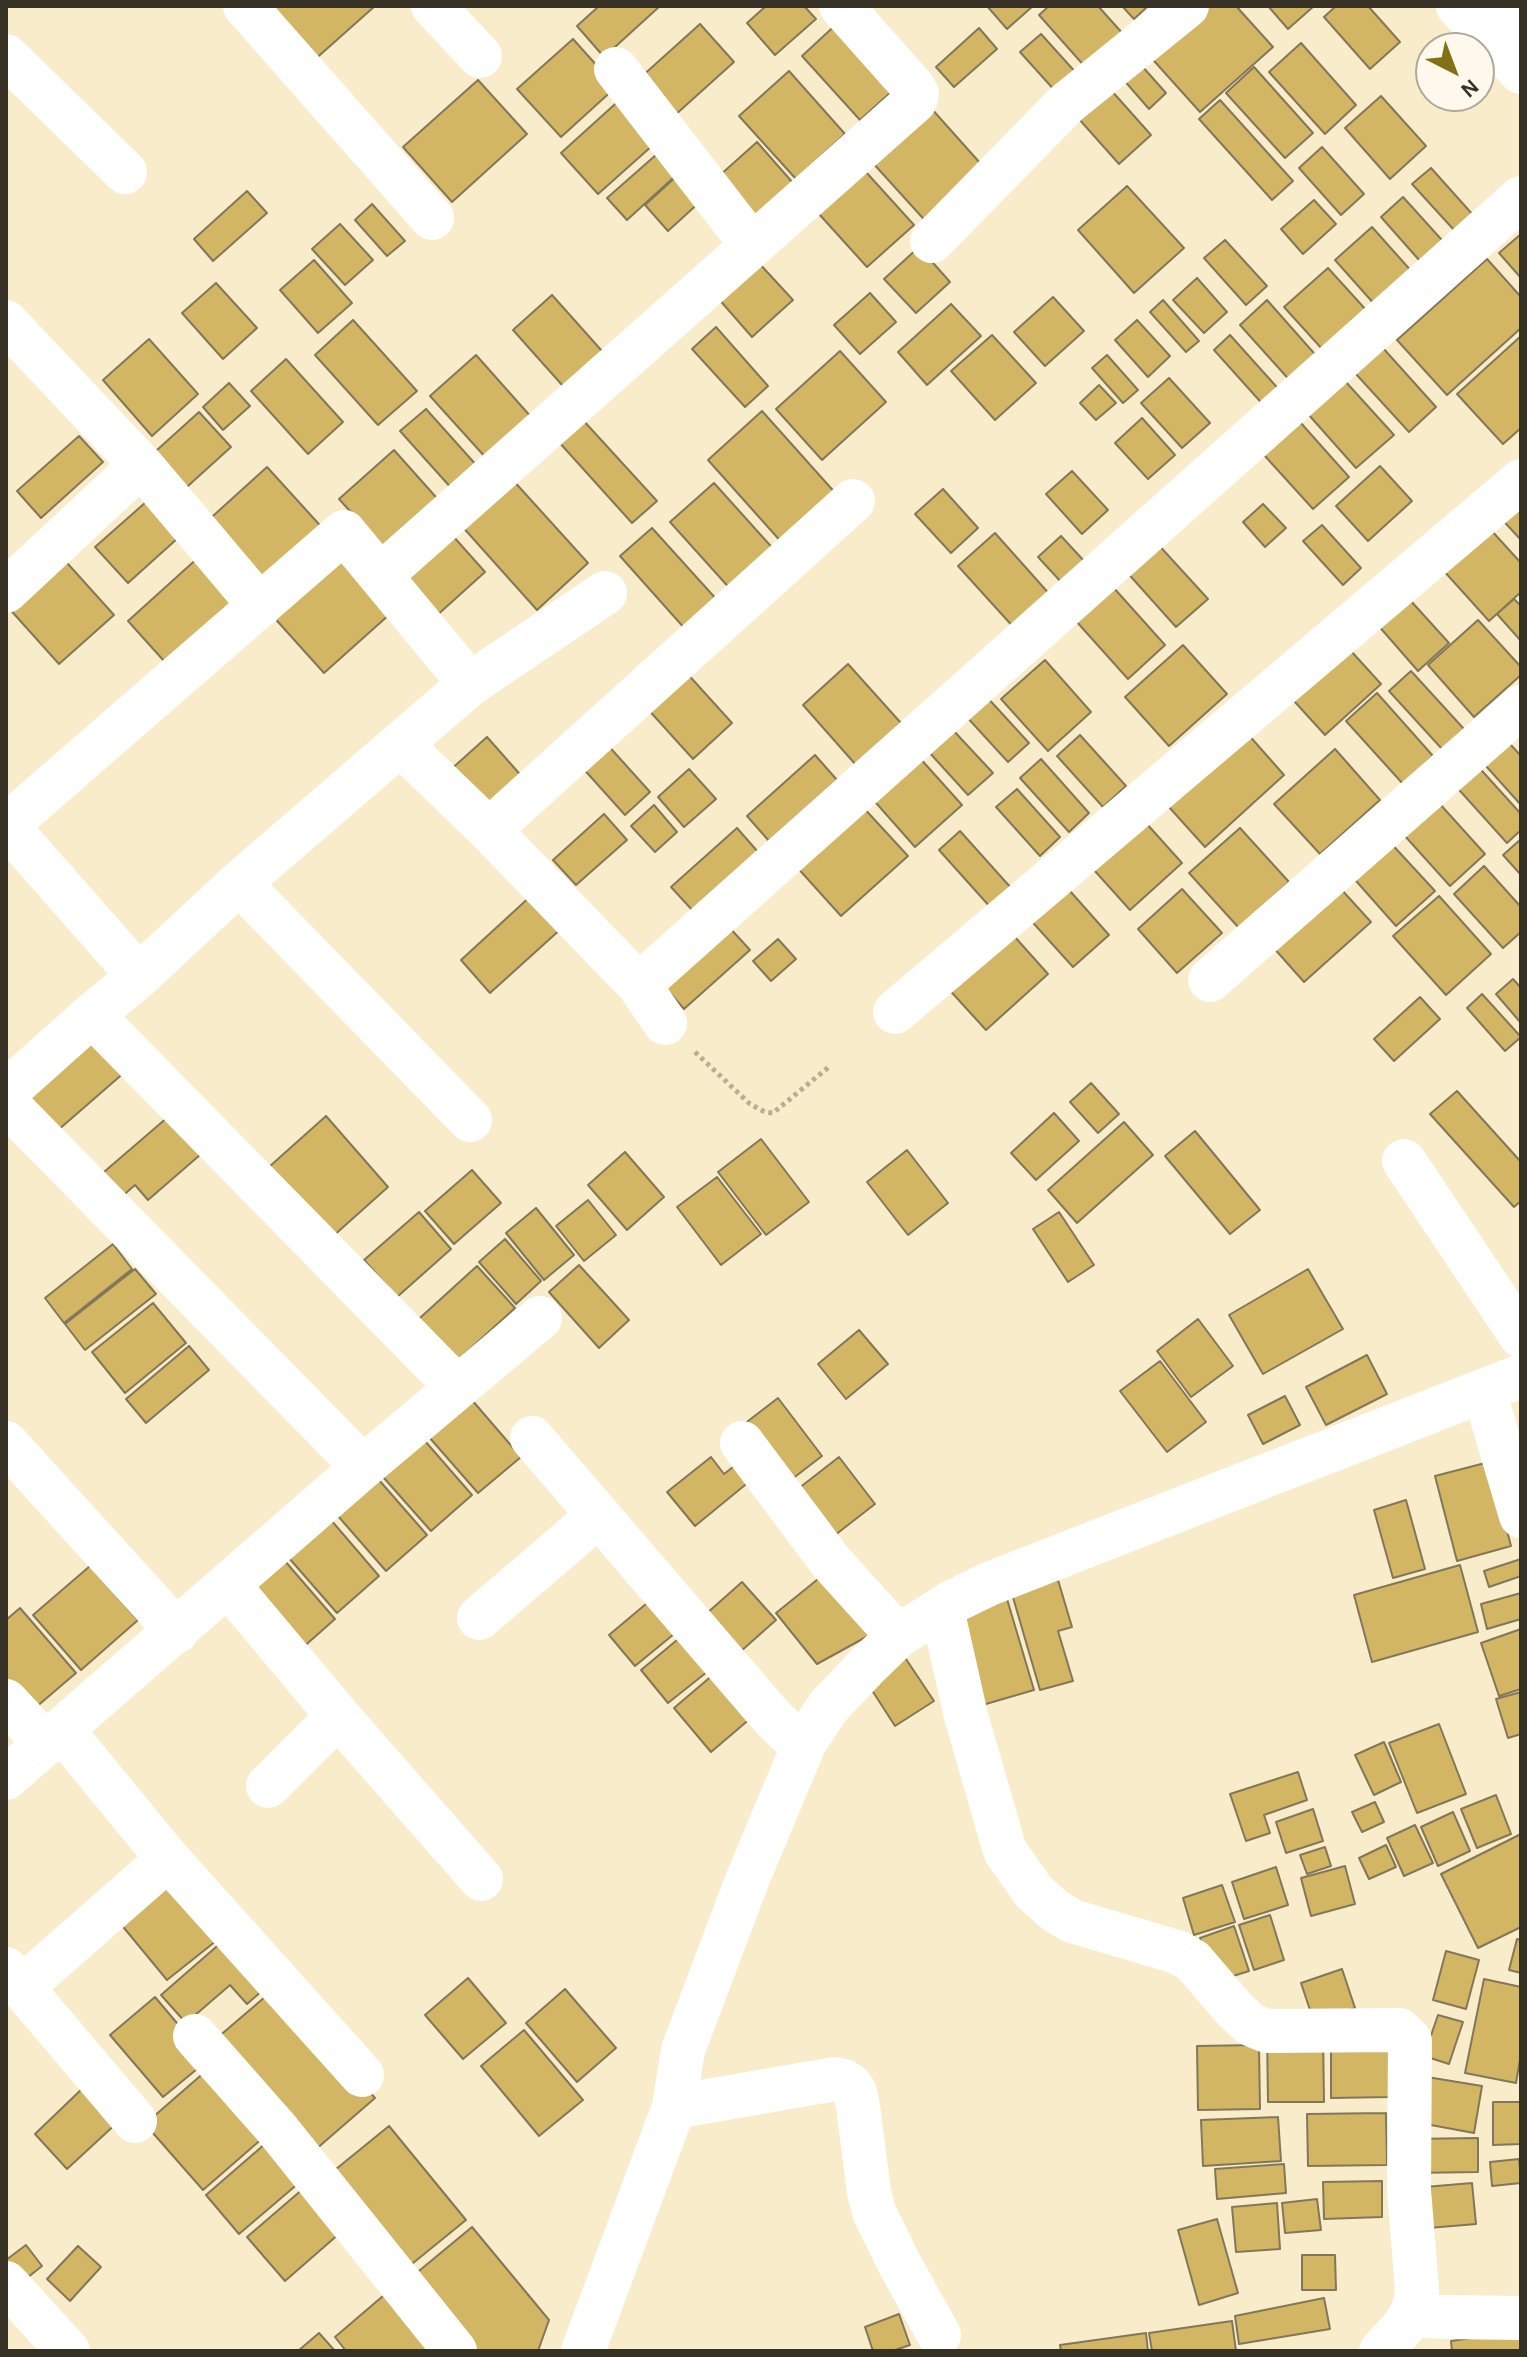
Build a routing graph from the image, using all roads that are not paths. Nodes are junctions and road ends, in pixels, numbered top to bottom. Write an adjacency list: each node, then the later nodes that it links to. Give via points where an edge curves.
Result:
1 (245, 6): 14 (street)
2 (433, 6): 9 (street)
3 (841, 6): 16 (street, via 914,88 917,99)
4 (1187, 6): 15 (street, via 1066,104)
5 (1458, 6): 11 (street)
6 (1509, 6): 7 (street)
7 (1521, 20)
8 (6, 56): 12 (street)
9 (480, 56)
10 (616, 69): 16 (street)
11 (1521, 72)
12 (125, 172)
13 (1521, 198): 33 (street)
14 (432, 218)
15 (932, 241)
16 (752, 245): 21 (street)
17 (6, 322): 18 (street)
18 (141, 465): 22 (street); 24 (street)
19 (1521, 481): 34 (street)
20 (853, 501): 29 (street)
21 (381, 575): 24 (street, via 344,532); 25 (street)
22 (6, 591)
23 (605, 593): 25 (street)
24 (260, 606): 28 (street)
25 (470, 684): 27 (street)
26 (1521, 707): 32 (street)
27 (400, 744): 29 (street); 30 (street)
28 (6, 825): 31 (street)
29 (489, 830): 33 (street)
30 (239, 883): 31 (street); 39 (street)
31 (139, 976): 35 (street)
32 (1210, 980)
33 (639, 985): 36 (street)
34 (895, 1012)
35 (92, 1015): 37 (street); 44 (street)
36 (665, 1023)
37 (6, 1092)
38 (6, 1103): 48 (street)
39 (470, 1120)
40 (1404, 1161): 42 (street)
41 (540, 1318): 44 (street)
42 (1521, 1336)
43 (1503, 1383): 50 (street); 52 (street, via 989,1584)
44 (457, 1387): 48 (street)
45 (532, 1438): 49 (street)
46 (6, 1443): 54 (street)
47 (742, 1443): 55 (street, via 831,1562)
48 (363, 1467): 51 (street)
49 (598, 1516): 53 (street); 59 (street, via 770,1715)
50 (1521, 1516)
51 (229, 1586): 54 (street); 57 (street)
52 (942, 1609): 55 (street); 70 (street, via 1005,1851 1034,1892 1072,1921 1193,1961 1255,2027 1405,2033 1410,2041 1409,2190 1417,2275)
53 (479, 1618)
54 (177, 1631): 58 (street)
55 (898, 1636): 59 (street, via 828,1707)
56 (6, 1701): 58 (street)
57 (338, 1716): 61 (street); 63 (street)
58 (54, 1737): 60 (street); 62 (street)
59 (805, 1742): 67 (street, via 683,2050)
60 (6, 1778)
61 (268, 1786)
62 (168, 1859): 64 (street); 66 (street)
63 (481, 1879)
64 (14, 1978): 68 (street)
65 (195, 2036): 74 (street, via 277,2129)
66 (362, 2075)
67 (674, 2107): 72 (street, via 835,2079 850,2085 874,2212); 75 (street)
68 (135, 2121)
69 (6, 2283): 73 (street)
70 (1411, 2315): 71 (street); 76 (street)
71 (1521, 2318)
72 (939, 2335)
73 (68, 2351)
74 (455, 2351)
75 (583, 2351)
76 (1381, 2351)

